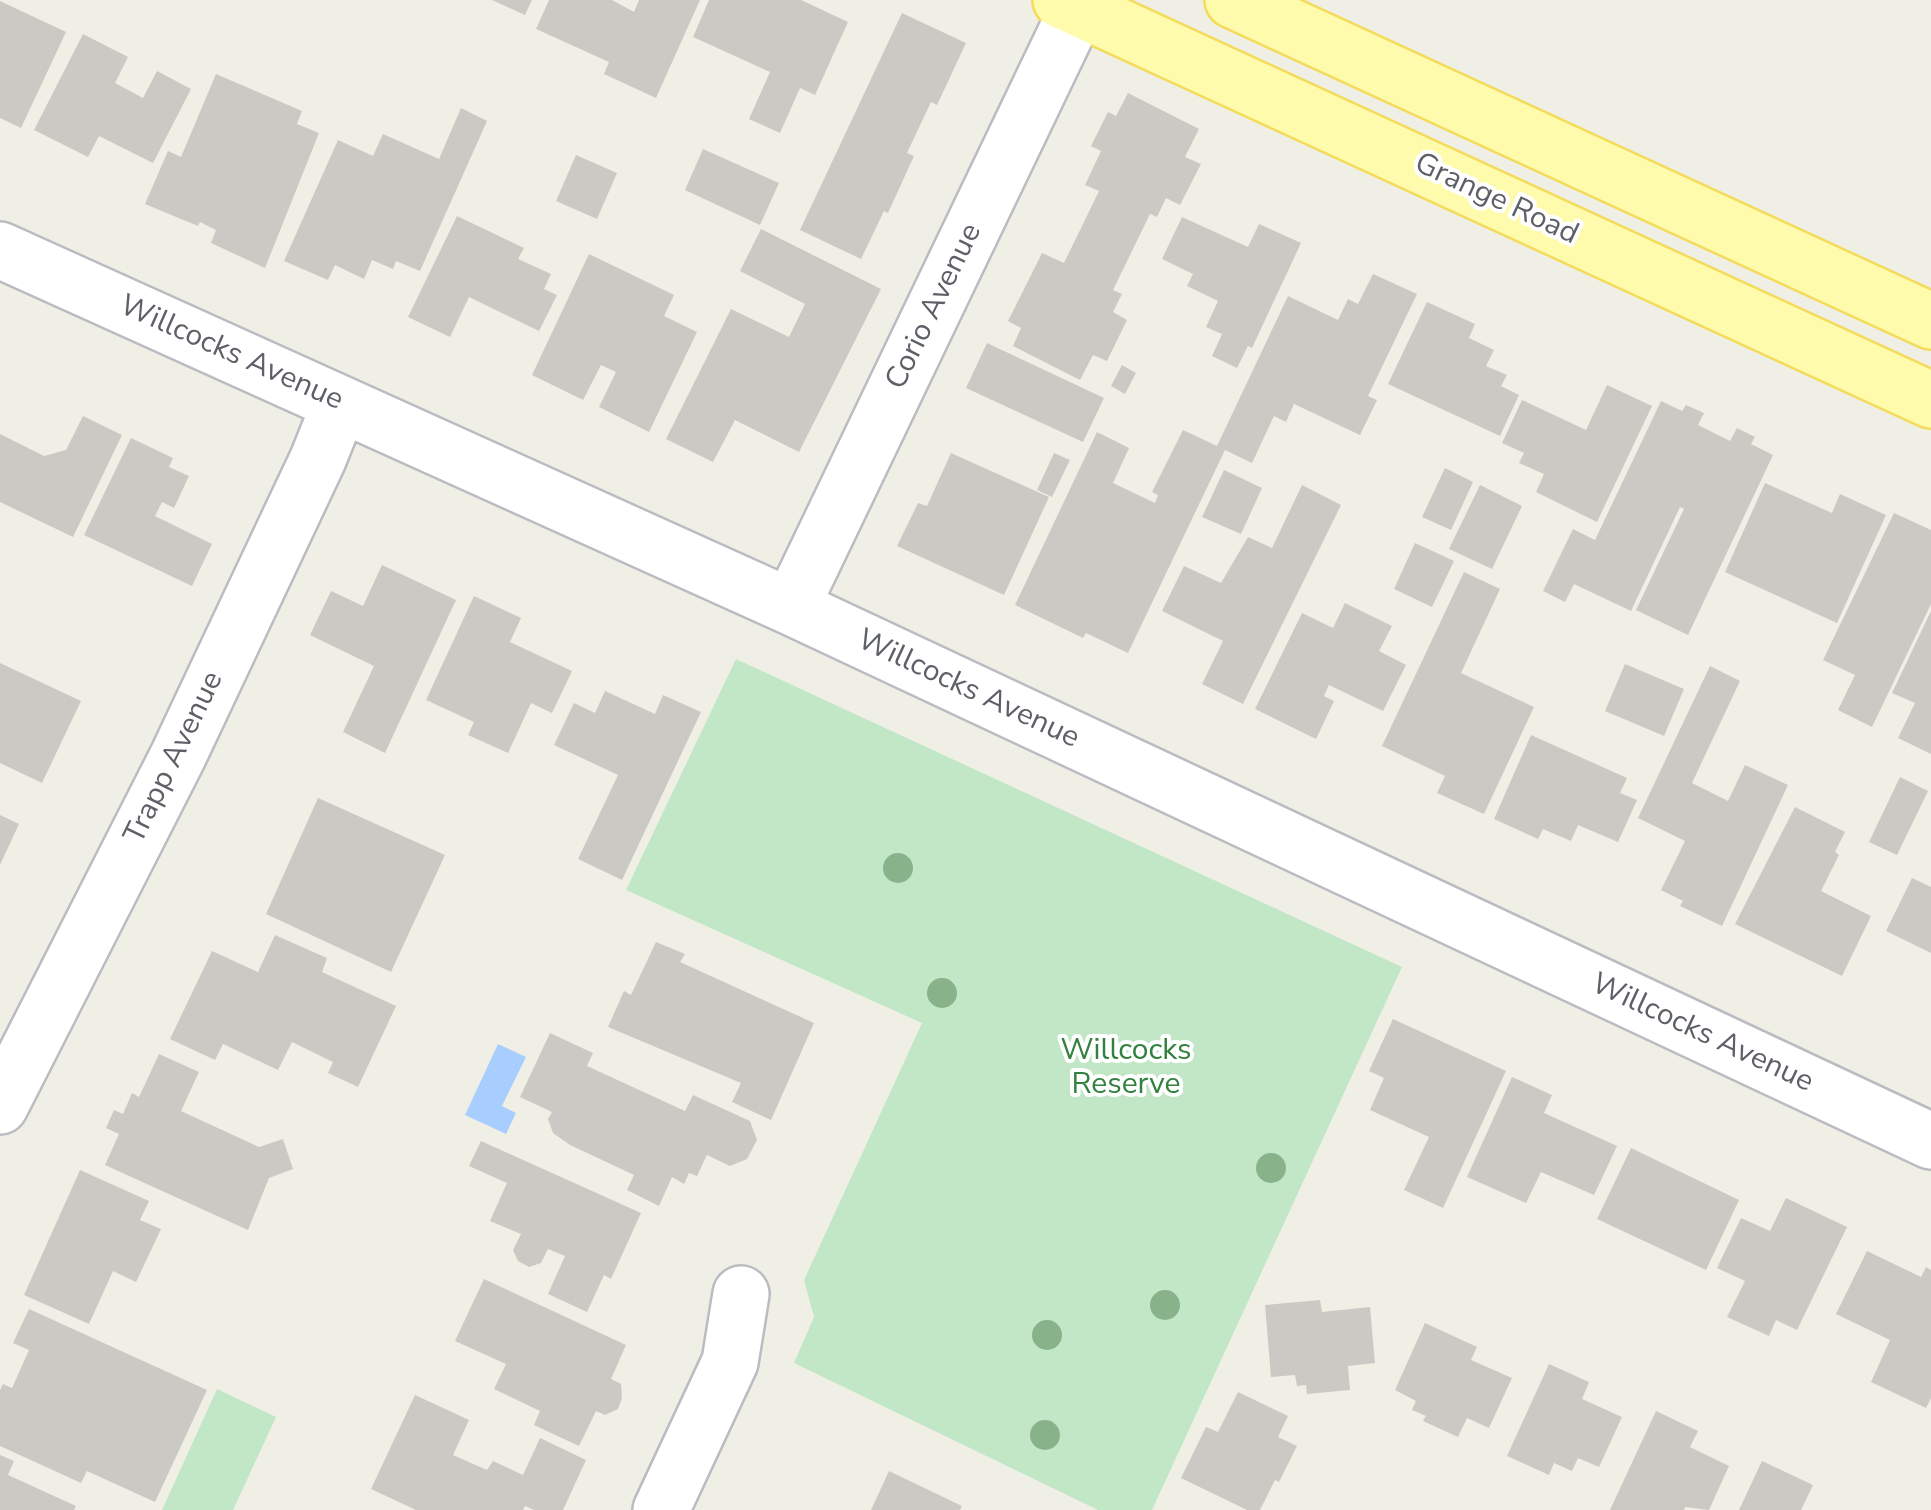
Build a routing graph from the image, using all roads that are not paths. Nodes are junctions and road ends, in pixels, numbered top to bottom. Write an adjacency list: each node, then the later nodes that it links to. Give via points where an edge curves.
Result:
1 (1233, 0): 4 (main road)
2 (1071, 3): 5 (main road, Grange Road); 7 (street, Corio Avenue)
3 (0, 250): 6 (street, Willcocks Avenue)
4 (1931, 322)
5 (1931, 400)
6 (340, 404): 7 (street, Willcocks Avenue); 8 (street, Trapp Avenue, via 178,756)
7 (791, 607): 9 (street, Willcocks Avenue)
8 (0, 1106)
9 (1931, 1141)
10 (741, 1294): 11 (street, via 730,1362)
11 (661, 1510)

